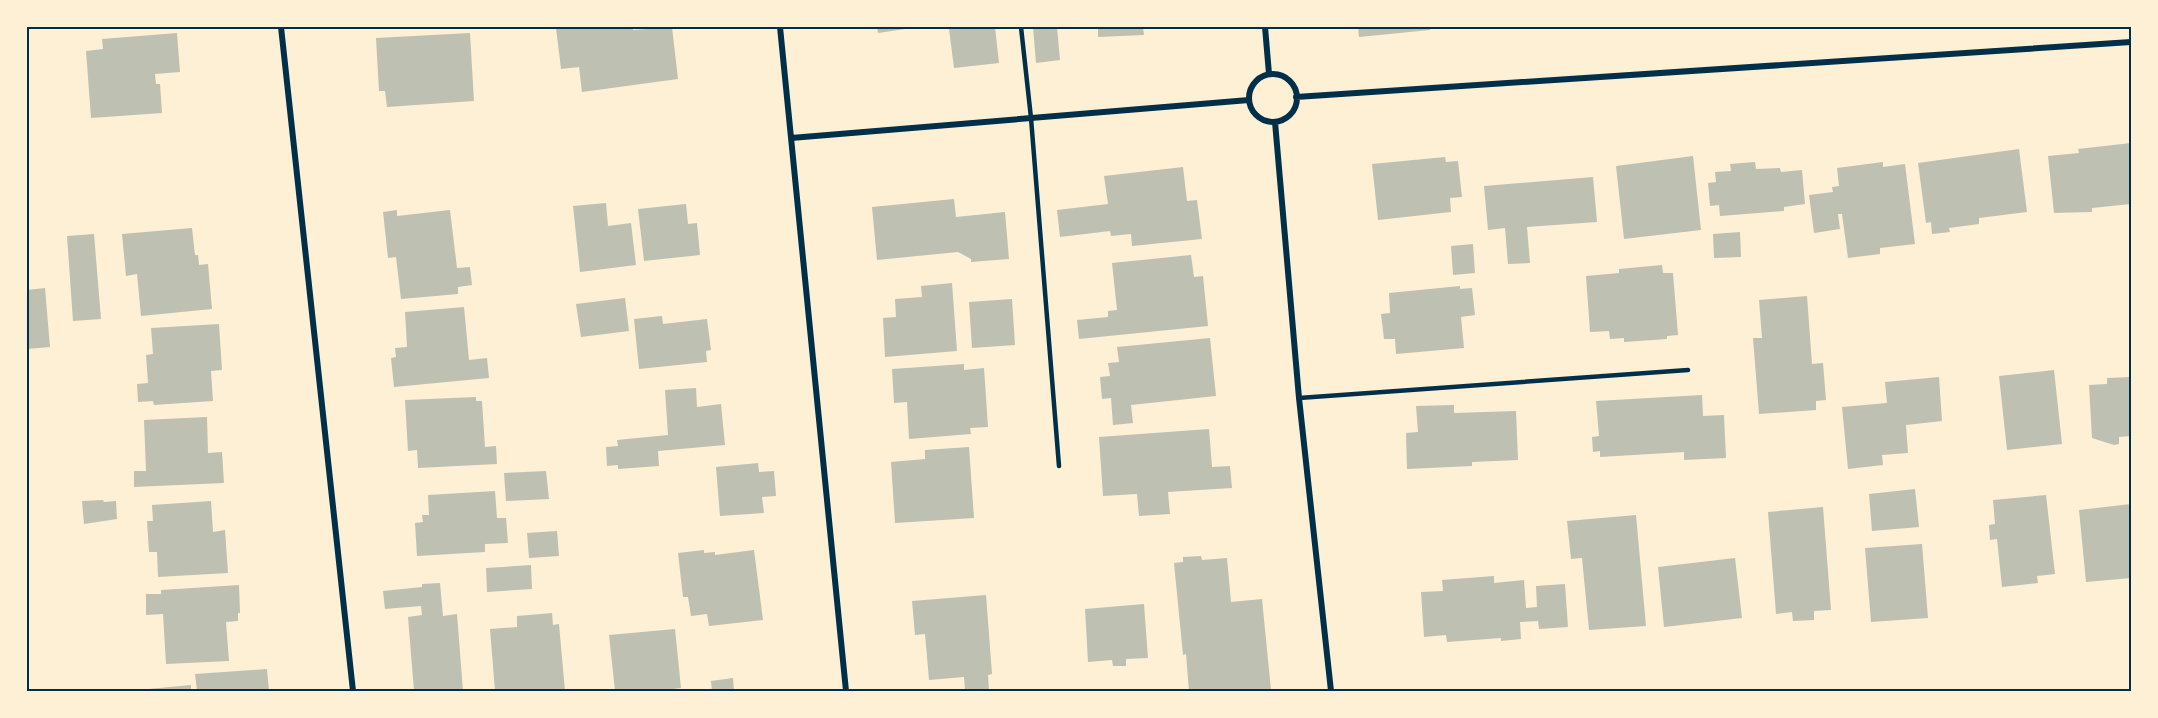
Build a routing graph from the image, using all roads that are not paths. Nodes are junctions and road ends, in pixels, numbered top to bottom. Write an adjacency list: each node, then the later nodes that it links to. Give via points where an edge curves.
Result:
1 (281, 27): 15 (street)
2 (780, 27): 11 (street)
3 (1021, 27): 9 (lane)
4 (1264, 27): 6 (street)
5 (2131, 42): 7 (street)
6 (1269, 75): 7 (street, via 1284,76 1294,87); 8 (street, via 1256,81)
7 (1296, 97): 10 (street, via 1290,115)
8 (1249, 100): 9 (street); 10 (street, via 1259,118)
9 (1031, 118): 11 (street); 14 (lane)
10 (1275, 122): 13 (street)
11 (792, 138): 16 (street)
12 (1688, 370): 13 (lane)
13 (1299, 398): 17 (street)
14 (1059, 466)
15 (353, 691)
16 (846, 691)
17 (1331, 691)

